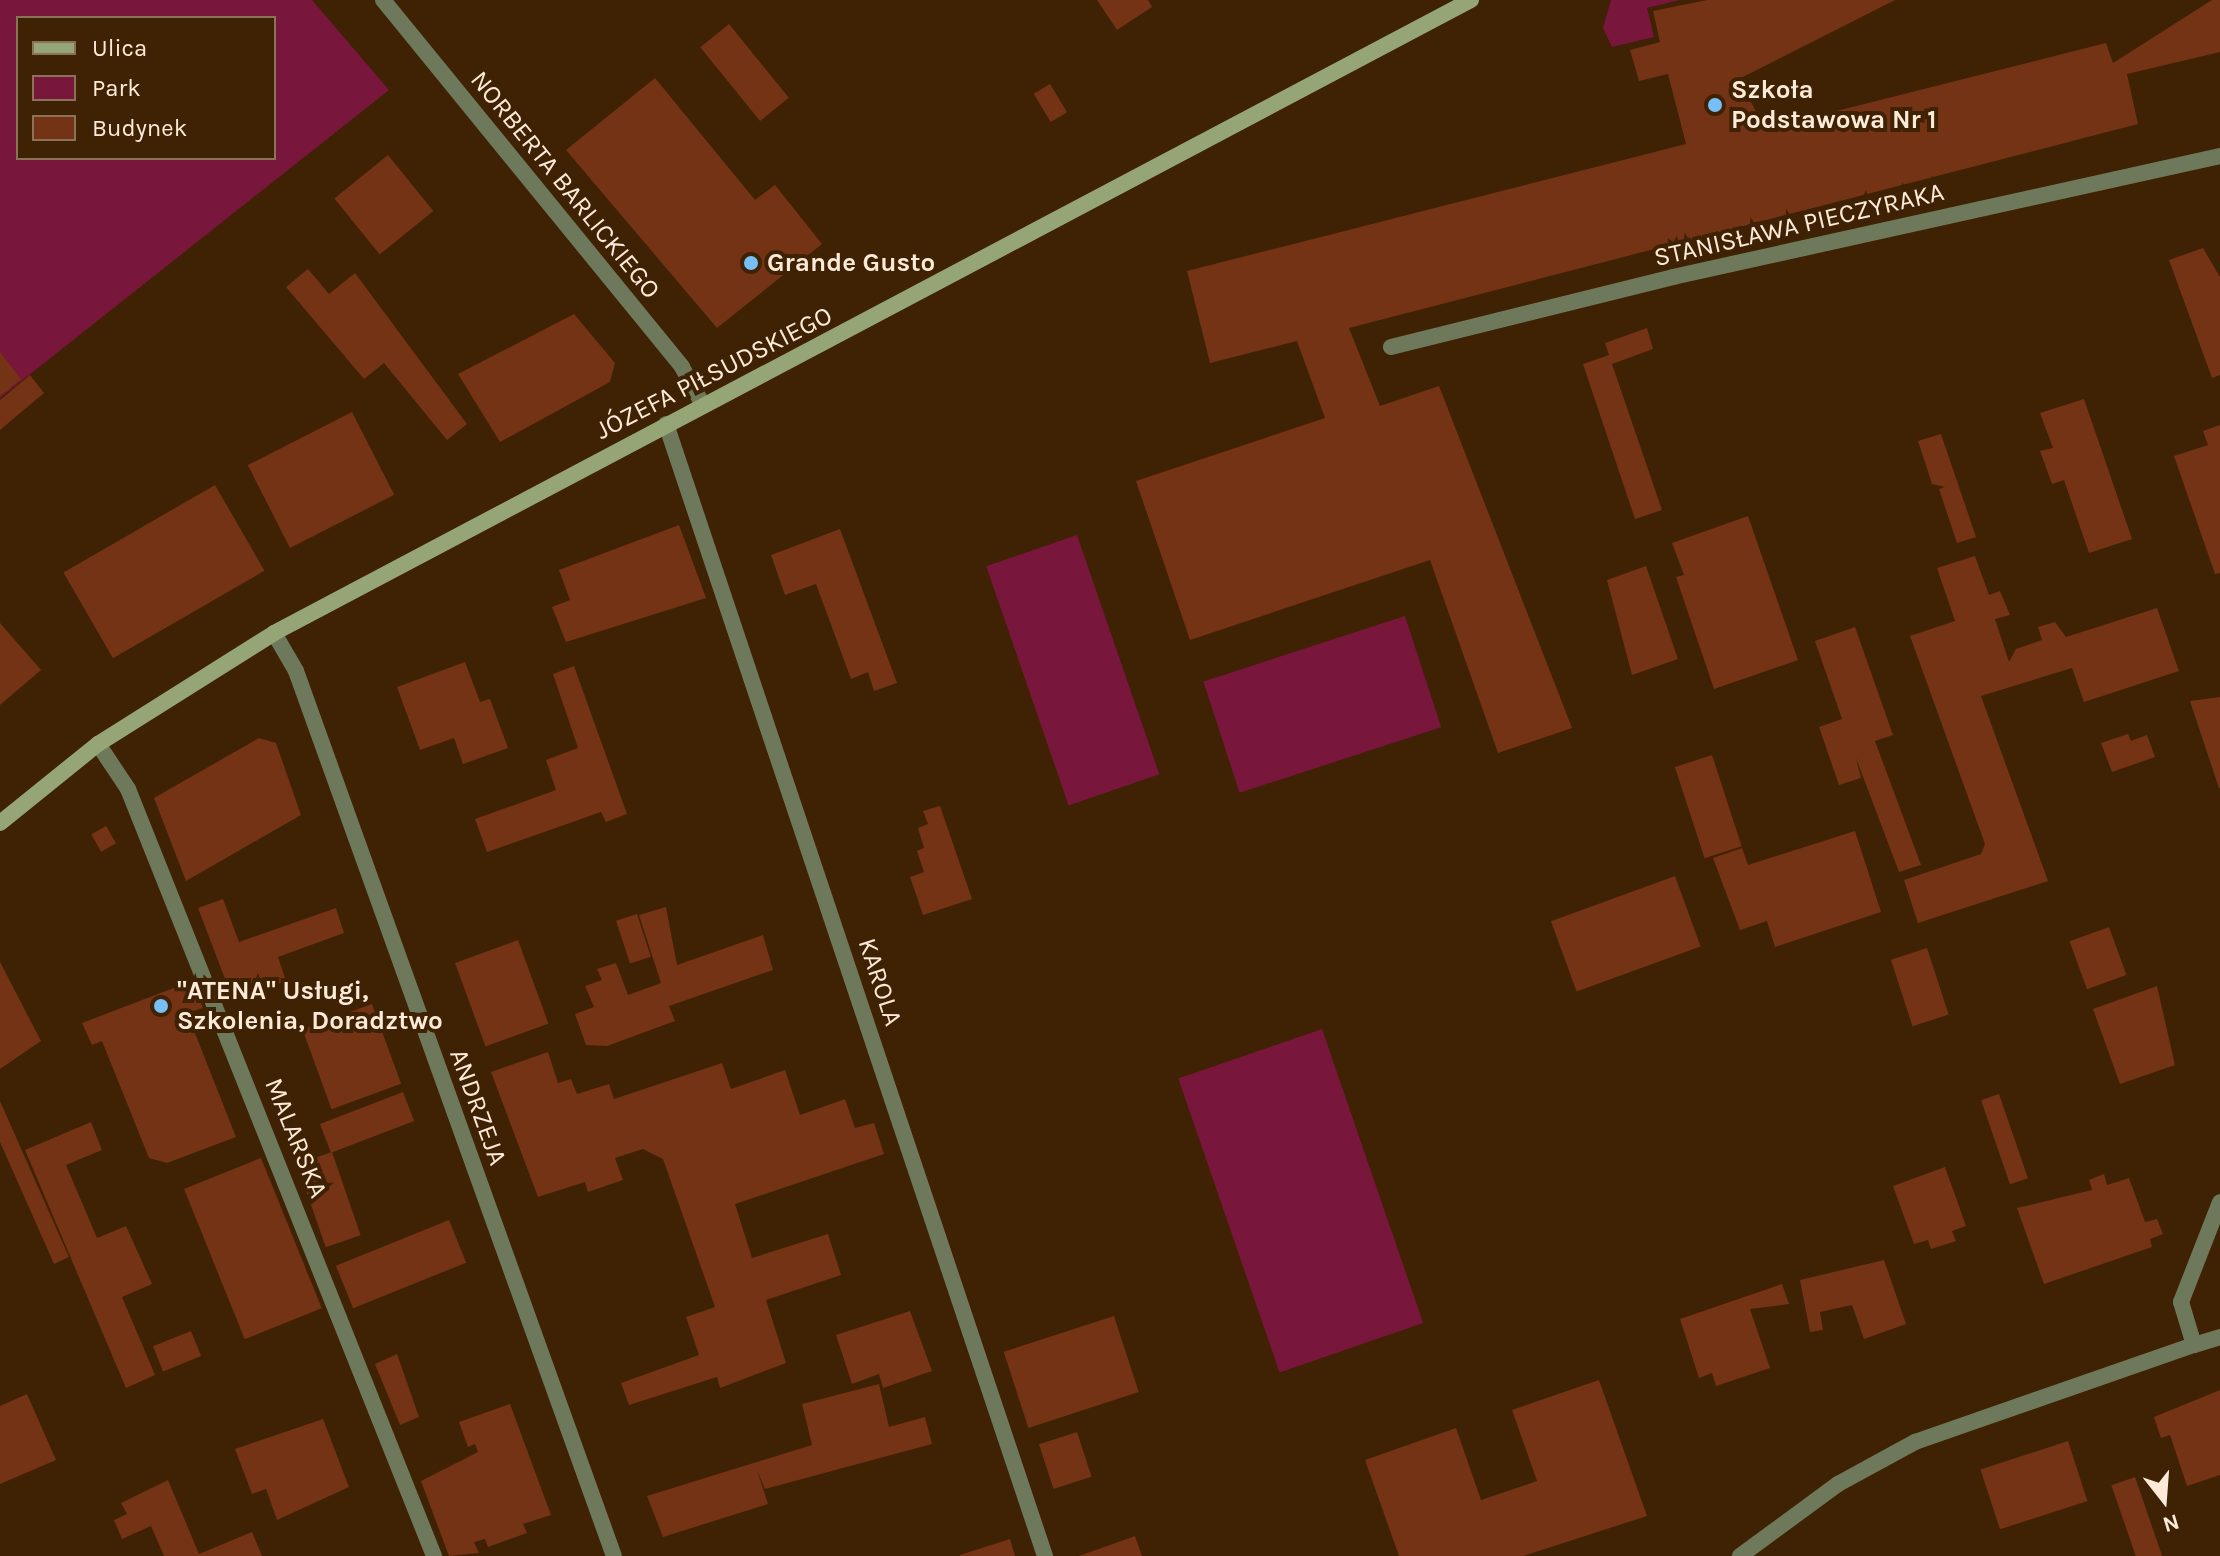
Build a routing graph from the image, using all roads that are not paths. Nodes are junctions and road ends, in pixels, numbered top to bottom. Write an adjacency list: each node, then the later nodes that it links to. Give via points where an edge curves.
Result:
1 (383, 0): 5 (street, NORBERTA BARLICKIEGO, via 682,367)
2 (1471, 0): 5 (street, JÓZEFA PIŁSUDSKIEGO)
3 (2220, 156): 4 (street, STANISŁAWA PIECZYRAKA)
4 (1391, 347)
5 (703, 405): 6 (street, JÓZEFA PIŁSUDSKIEGO)
6 (666, 424): 7 (street, JÓZEFA PIŁSUDSKIEGO); 15 (street, KAROLA)
7 (274, 633): 8 (street, JÓZEFA PIŁSUDSKIEGO); 14 (street, ANDRZEJA, via 296,671)
8 (98, 744): 9 (street, JÓZEFA PIŁSUDSKIEGO); 13 (street, MALARSKA, via 128,789)
9 (0, 823)
10 (2220, 1202): 12 (street, via 2181,1302)
11 (2220, 1337): 12 (street)
12 (2194, 1345): 16 (street, via 1915,1442 1838,1484)
13 (434, 1556)
14 (614, 1556)
15 (1045, 1556)
16 (1740, 1556)

